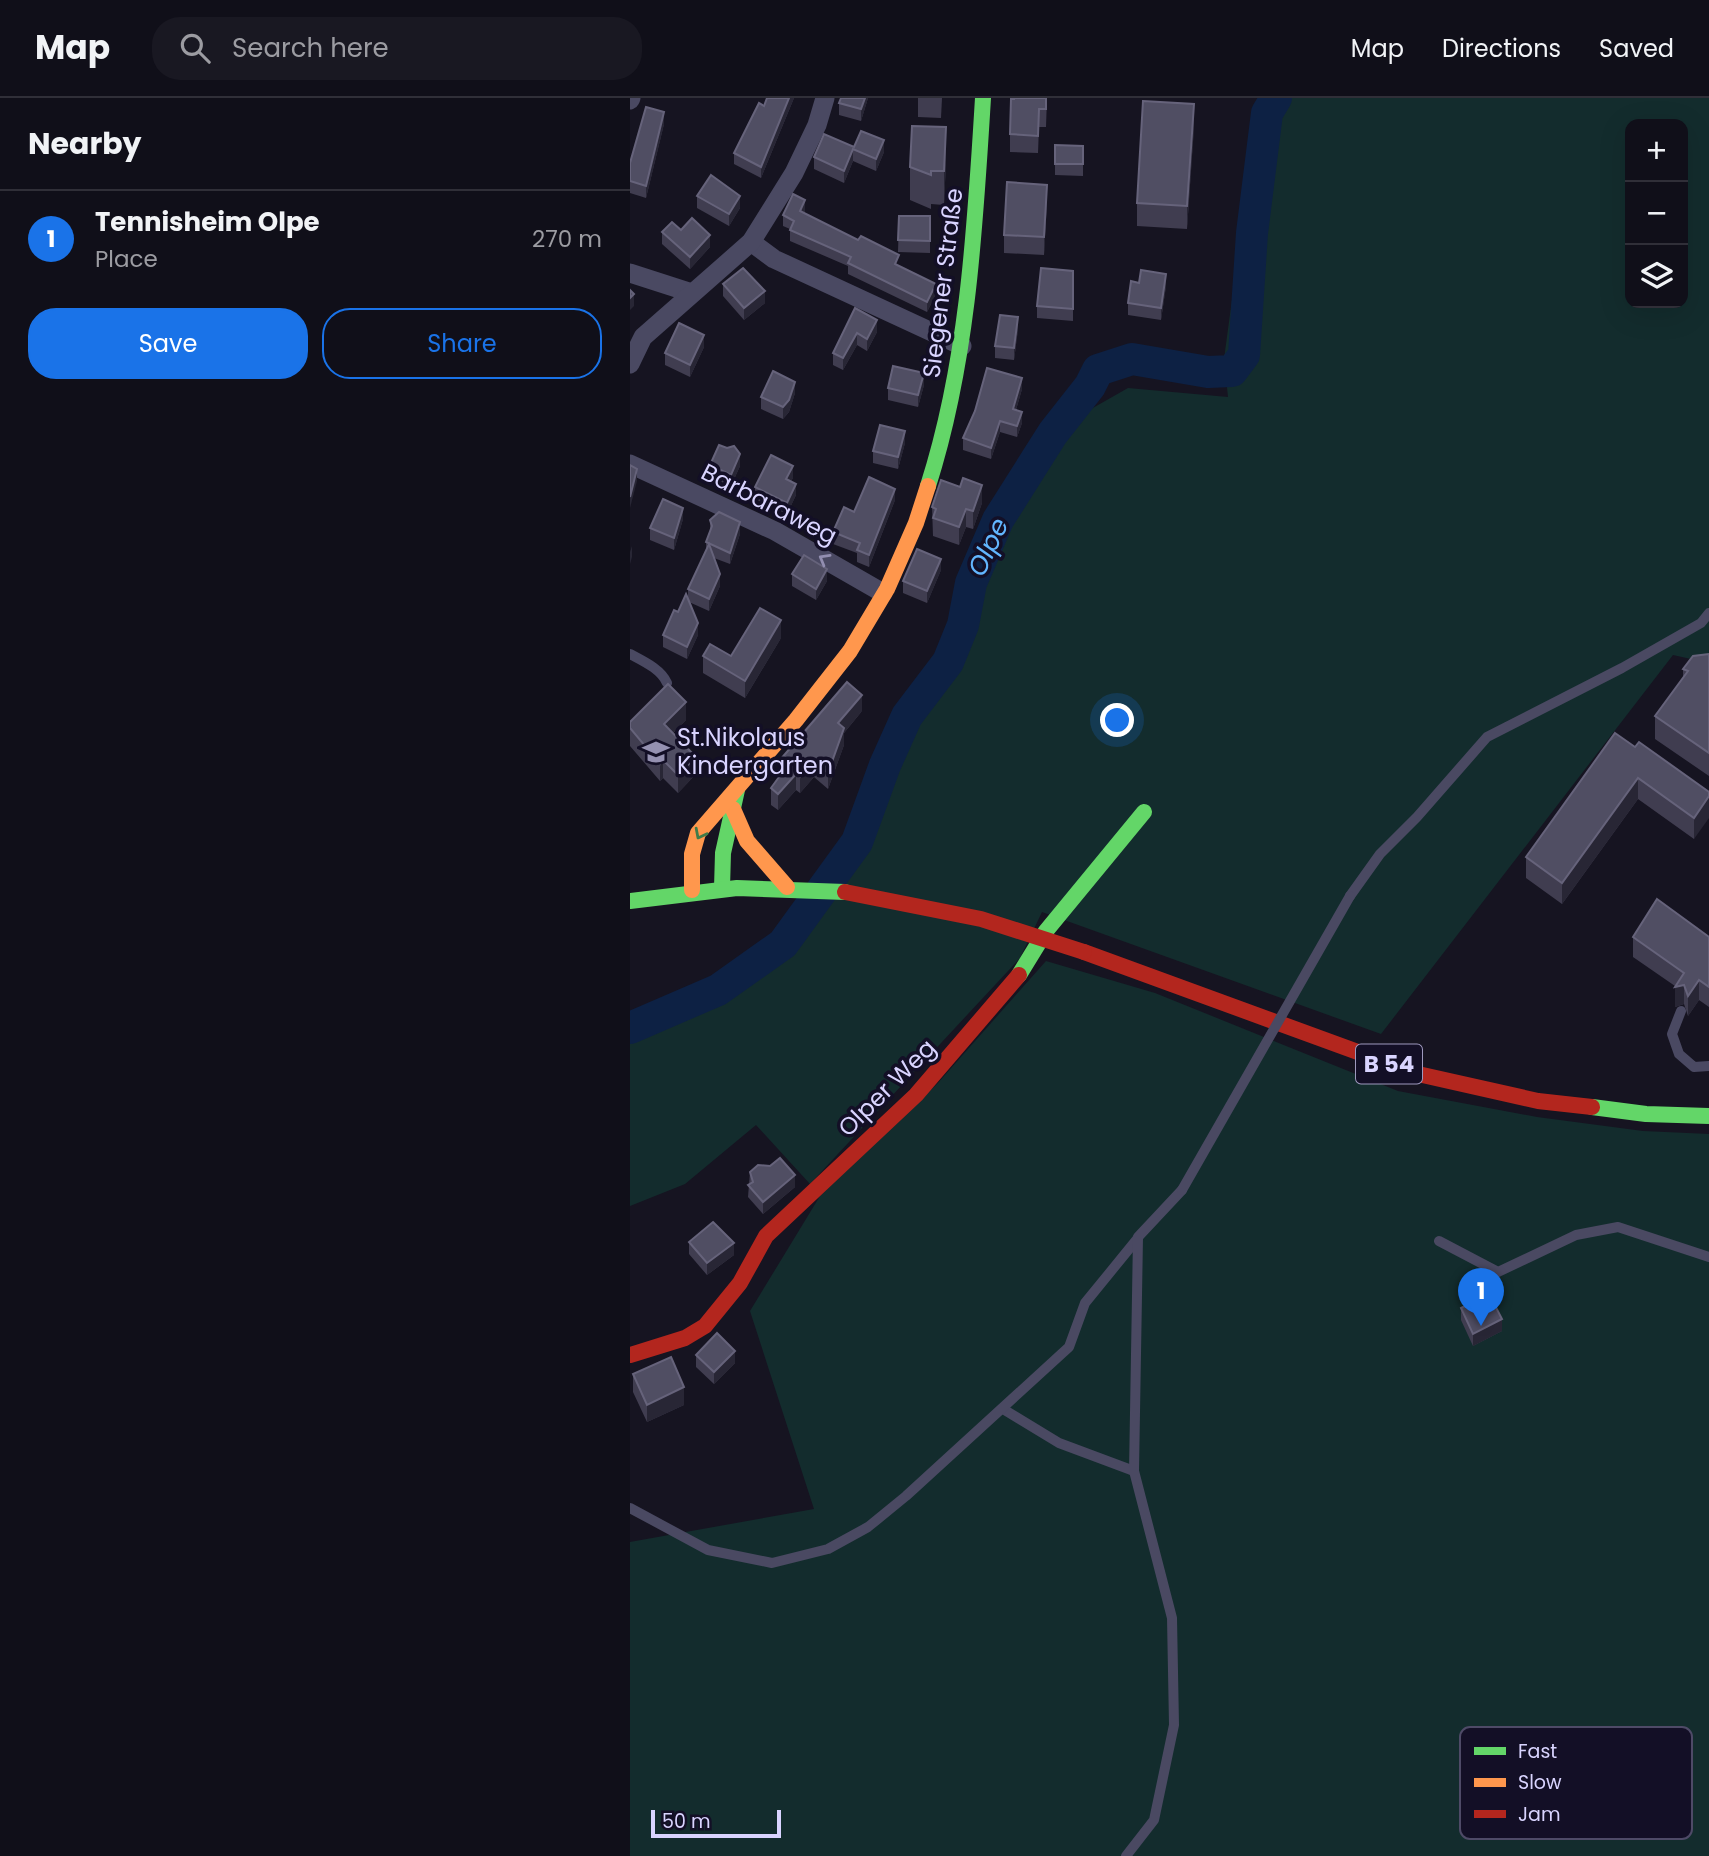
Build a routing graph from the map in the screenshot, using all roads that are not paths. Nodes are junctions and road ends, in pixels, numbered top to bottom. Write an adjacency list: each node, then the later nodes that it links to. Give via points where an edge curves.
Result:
1 (825, 98): 3 (street, via 794,173)
2 (983, 98): 6 (street, Siegener Straße)
3 (751, 242): 5 (street); 6 (street, via 774,258)
4 (630, 273): 5 (street)
5 (692, 293): 7 (street, via 643,337)
6 (962, 346): 9 (street, Siegener Straße, via 925,499)
7 (630, 364)
8 (630, 464): 9 (street, Barbaraweg, one-way to 8, via 775,531)
9 (883, 593): 13 (street, Siegener Straße, via 820,692)
10 (1709, 613): 23 (lane, bridge, via 1701,623 1622,668 1487,737 1380,854 1350,895 1182,1189)
11 (630, 654): 12 (lane, via 650,665)
12 (667, 683)
13 (737, 790): 14 (street, Siegener Straße); 18 (street, Siegener Straße, one-way to 18, via 711,814 698,834 691,853)
14 (733, 809): 16 (street, via 747,841); 17 (street, Siegener Straße, via 723,853)
15 (1144, 812): 26 (street, Olper Weg, via 970,1035 916,1095 766,1236 740,1283 705,1326 685,1338)
16 (787, 887): 17 (street, B 54); 22 (street, B 54, bridge, via 911,903 981,919 1418,1074 1538,1101 1646,1114)
17 (722, 888): 18 (street, B 54)
18 (692, 890): 19 (street, B 54)
19 (630, 901)
20 (1681, 1011): 21 (lane, via 1672,1034 1679,1054 1694,1067)
21 (1709, 1066)
22 (1709, 1116)
23 (1138, 1237): 27 (lane, via 1085,1303 1069,1346); 28 (lane)
24 (1438, 1241): 25 (lane, via 1498,1272 1576,1235 1618,1227)
25 (1709, 1257)
26 (630, 1355)
27 (1003, 1409): 28 (lane, via 1059,1443); 29 (lane, via 868,1527 828,1549 772,1563 708,1550)
28 (1134, 1471): 30 (lane, via 1172,1618 1174,1725 1154,1820)
29 (630, 1508)
30 (1126, 1856)

